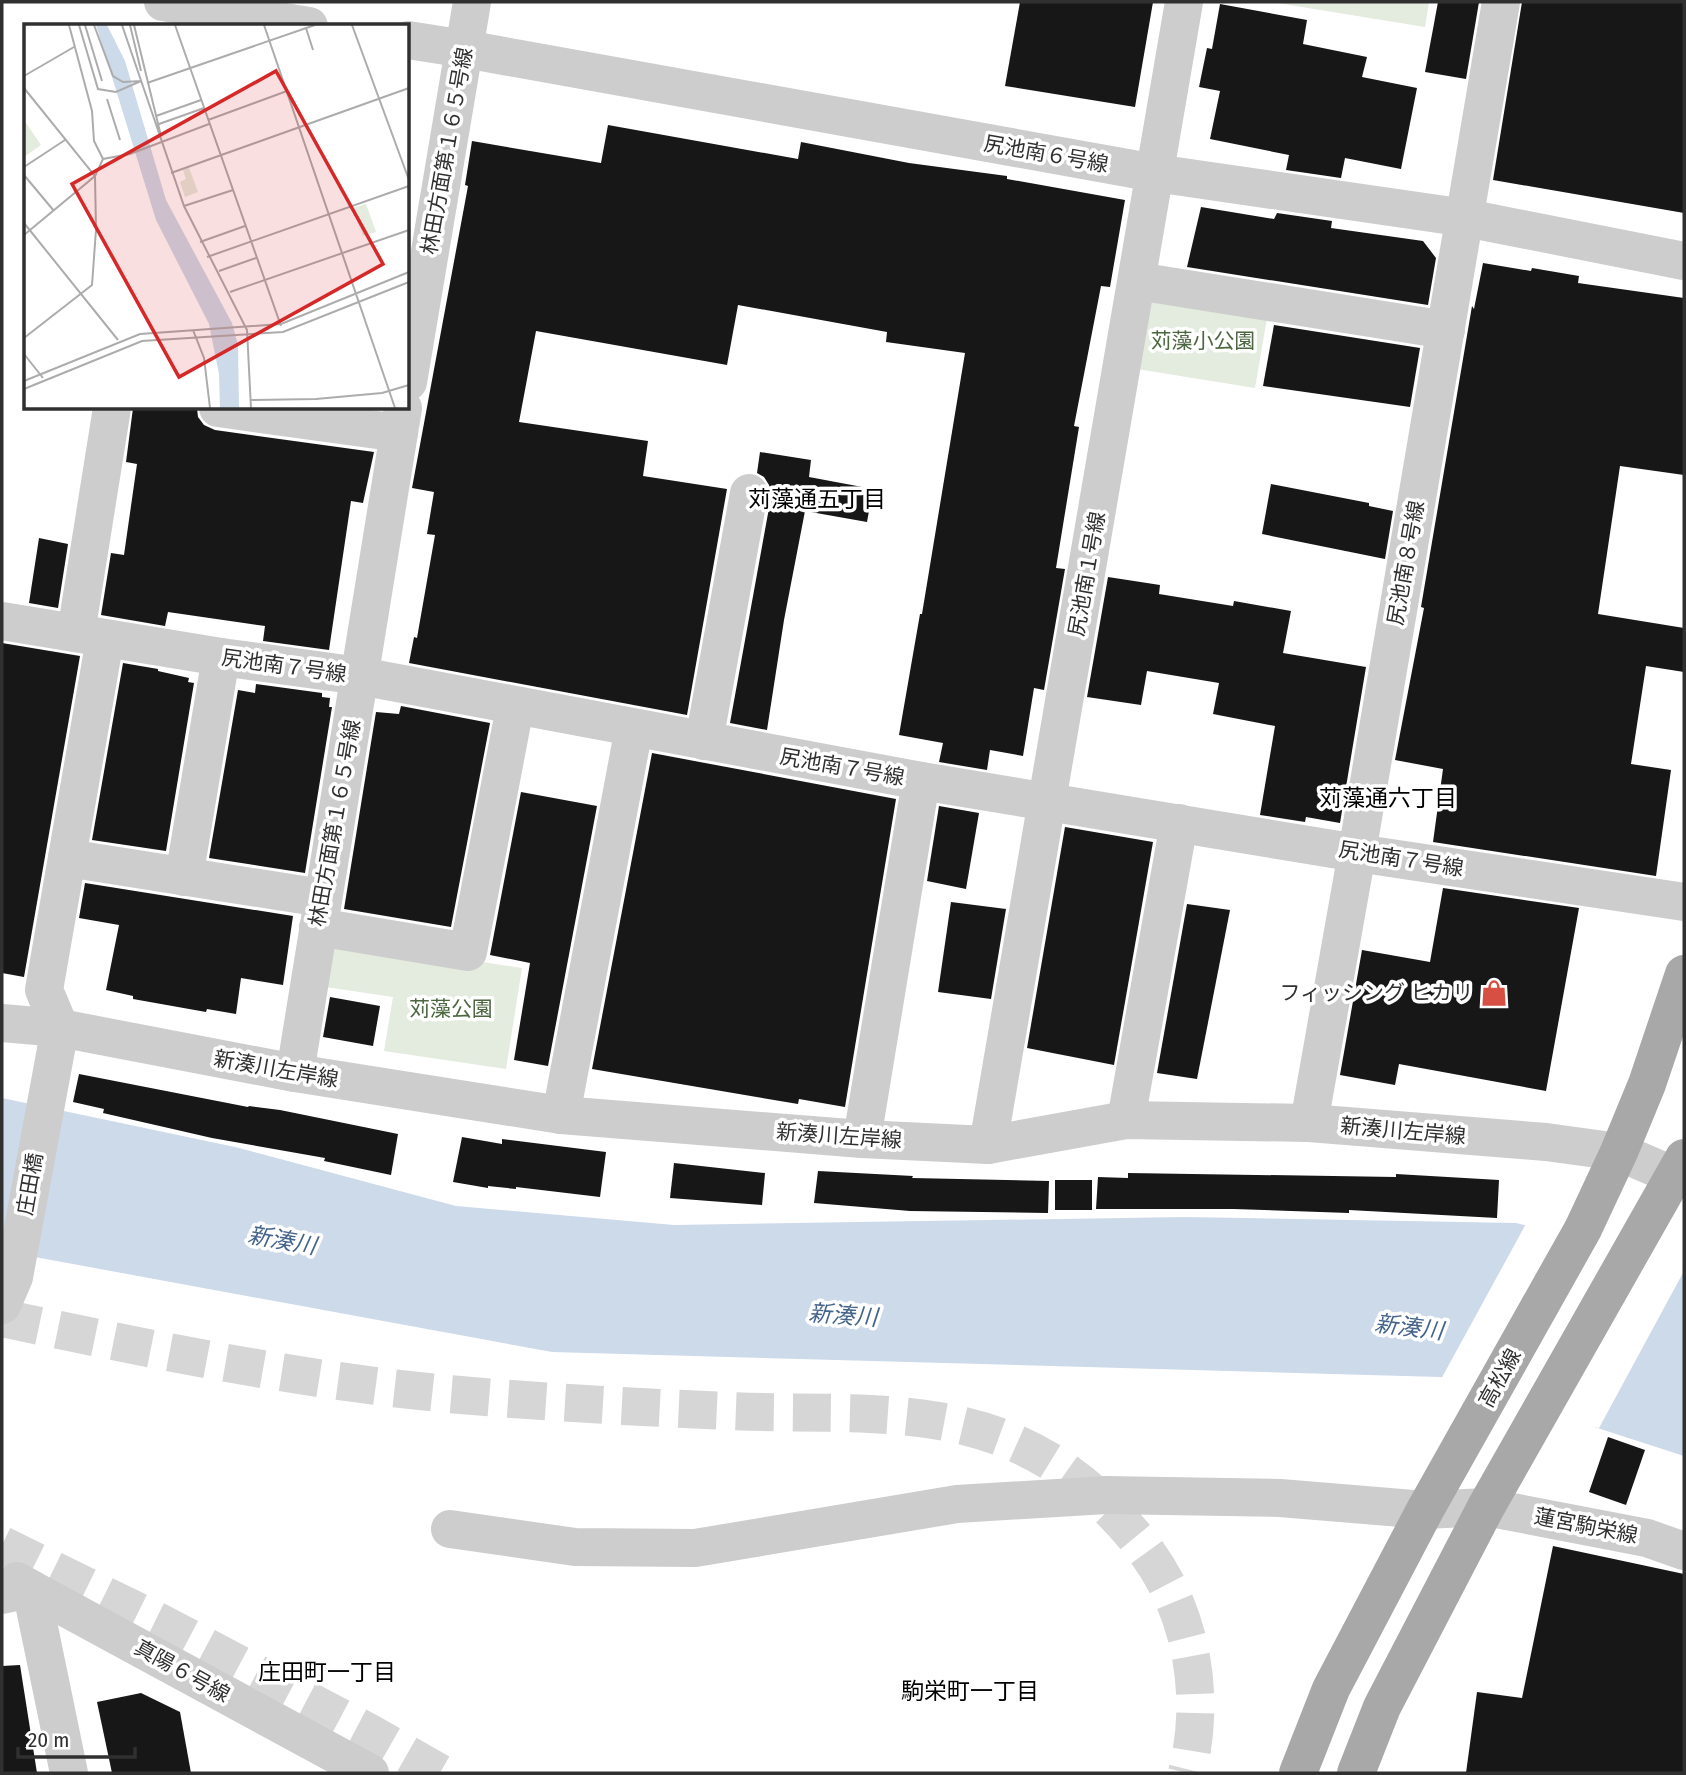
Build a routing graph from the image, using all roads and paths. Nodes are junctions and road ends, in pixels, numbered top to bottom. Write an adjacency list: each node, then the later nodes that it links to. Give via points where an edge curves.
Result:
1 (472, 2): 8 (street, 林田方面第１６５号線)
2 (1184, 2): 9 (street, 尻池南１号線)
3 (1501, 2): 10 (street, 尻池南８号線)
4 (172, 11): 5 (street)
5 (253, 22): 6 (street)
6 (281, 24)
7 (410, 40): 8 (street, 尻池南６号線)
8 (465, 49): 9 (street, 尻池南６号線); 14 (street, 林田方面第１６５号線)
9 (1155, 173): 10 (street, 尻池南６号線); 12 (street, 尻池南１号線)
10 (1466, 218): 11 (street, 尻池南６号線); 13 (street, 尻池南８号線)
11 (1684, 261)
12 (1137, 281): 13 (street); 27 (street, 尻池南１号線)
13 (1446, 330): 29 (street, 尻池南８号線)
14 (410, 370)
15 (112, 410): 20 (street)
16 (248, 410): 17 (street)
17 (401, 420): 22 (street, 林田方面第１６５号線)
18 (749, 493): 25 (street)
19 (2, 621): 20 (street, 尻池南７号線)
20 (91, 636): 21 (street, 尻池南７号線); 30 (street)
21 (221, 657): 22 (street, 尻池南７号線); 31 (street)
22 (360, 676): 23 (street, 尻池南７号線); 33 (street, 林田方面第１６５号線)
23 (514, 707): 24 (street, 尻池南７号線); 33 (street, via 468,952)
24 (634, 728): 25 (street, 尻池南７号線); 39 (street)
25 (704, 741): 26 (street, 尻池南７号線)
26 (921, 781): 27 (street, 尻池南７号線); 42 (street)
27 (1048, 802): 28 (street, 尻池南７号線); 43 (street, 尻池南１号線)
28 (1179, 823): 29 (street, 尻池南７号線); 40 (street)
29 (1357, 853): 32 (street, 尻池南７号線); 41 (street, 尻池南８号線)
30 (67, 858): 31 (street); 37 (street, via 44,990)
31 (184, 877): 33 (street)
32 (1684, 902)
33 (320, 913): 38 (street, 林田方面第１６５号線)
34 (1684, 974): 44 (main road, 高松線)
35 (2, 999): 37 (street)
36 (2, 1023): 37 (street, 新湊川左岸線)
37 (60, 1028): 38 (street, 新湊川左岸線); 46 (street, 庄田橋)
38 (295, 1073): 39 (street, 新湊川左岸線)
39 (561, 1115): 42 (street, 新湊川左岸線)
40 (1126, 1120): 41 (street, 新湊川左岸線); 43 (street, 新湊川左岸線)
41 (1309, 1123): 44 (street, 新湊川左岸線)
42 (862, 1139): 43 (street, 新湊川左岸線)
43 (988, 1145)
44 (1619, 1152): 45 (street, 新湊川左岸線); 48 (main road, 高松線, via 1583,1229)
45 (1681, 1171): 47 (main road)
46 (8, 1291)
47 (1486, 1507): 48 (street, 蓮宮駒栄線); 50 (street, 蓮宮駒栄線, via 1647,1538); 55 (main road, via 1382,1707)
48 (1425, 1510): 49 (street, 蓮宮駒栄線, via 1280,1498 1105,1495 957,1504 695,1548 575,1547); 54 (main road, 高松線, via 1331,1689)
49 (450, 1530)
50 (1684, 1551)
51 (12, 1585): 52 (street); 53 (street, 真陽６号線)
52 (69, 1773)
53 (370, 1773)
54 (1298, 1773)
55 (1356, 1773)

